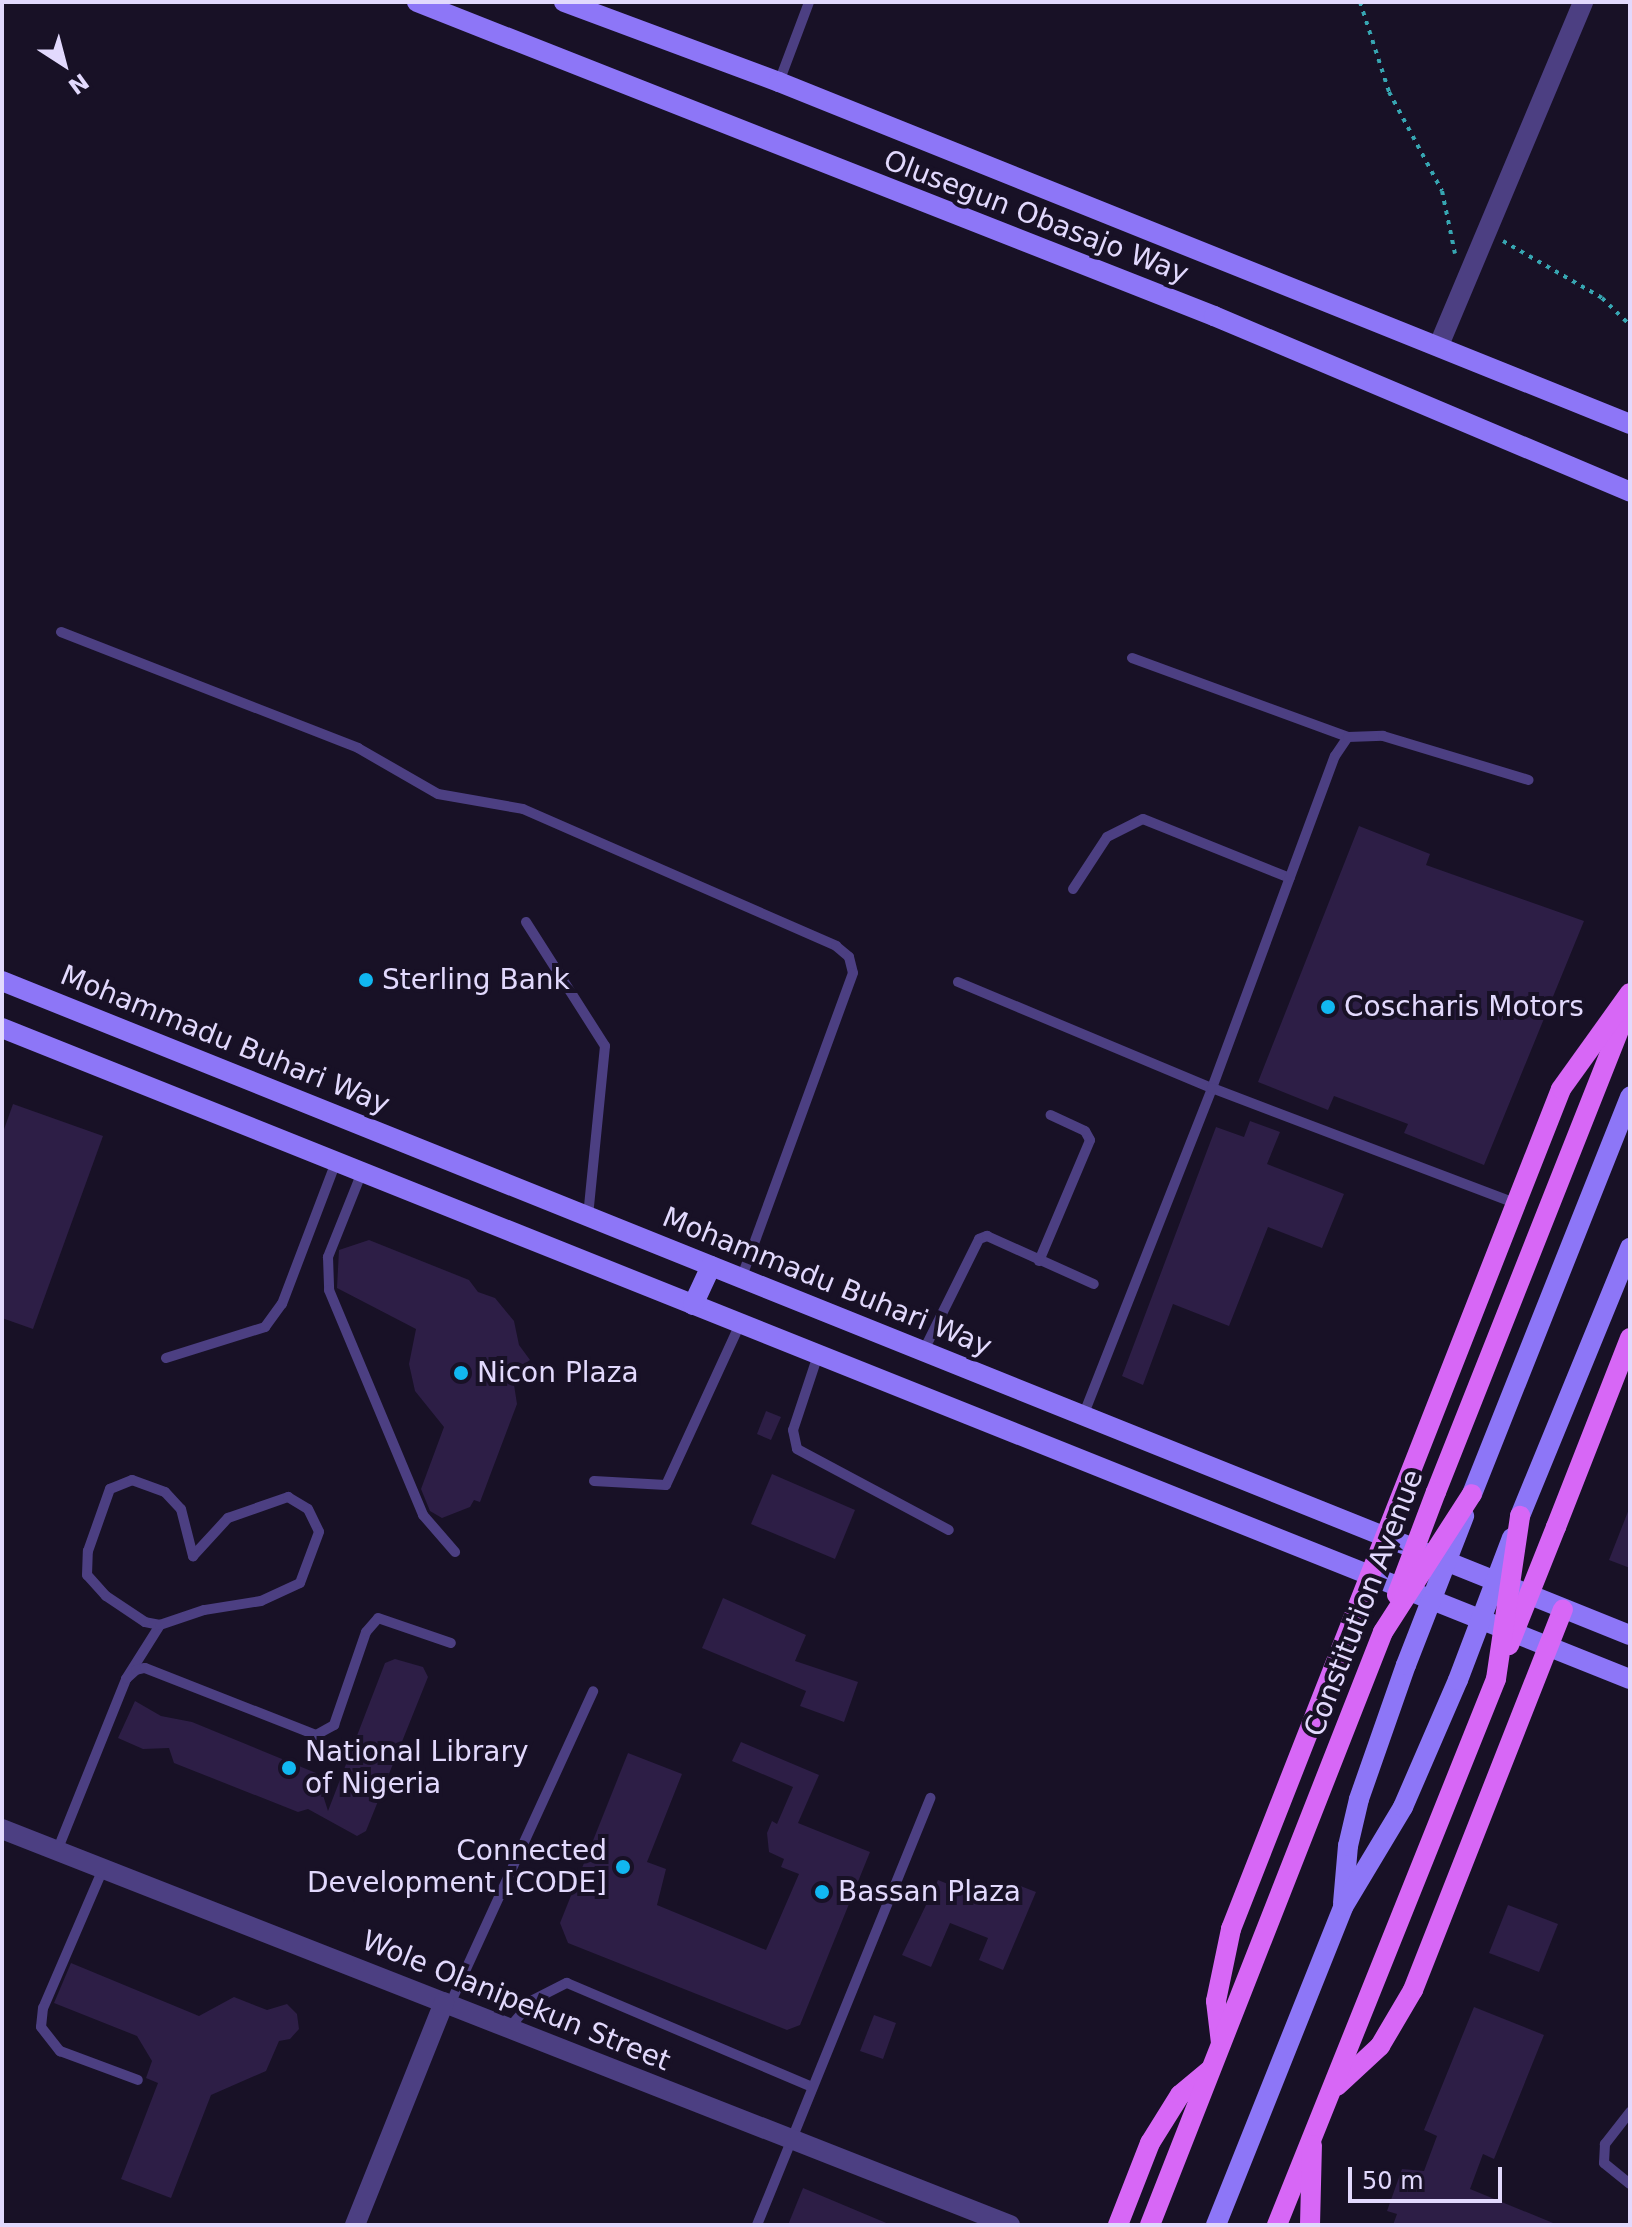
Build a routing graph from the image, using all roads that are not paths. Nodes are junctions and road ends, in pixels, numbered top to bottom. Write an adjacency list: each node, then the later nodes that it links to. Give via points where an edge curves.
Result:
1 (417, 2): 8 (main road, Olusegun Obasajo Way, via 1214,316)
2 (564, 2): 5 (main road, Olusegun Obasajo Way)
3 (809, 2): 5 (lane)
4 (1583, 2): 6 (street)
5 (779, 82): 6 (main road, Olusegun Obasajo Way)
6 (1439, 345): 7 (main road, Olusegun Obasajo Way)
7 (1630, 424)
8 (1630, 492)
9 (61, 632): 31 (lane, via 290,726 358,748 438,794 523,809 836,946 849,957 853,973)
10 (1132, 658): 11 (lane)
11 (1348, 737): 12 (lane, via 1367,733 1391,738); 13 (lane, via 1335,756)
12 (1529, 780)
13 (1290, 878): 14 (lane, via 1143,819 1107,837); 21 (lane)
14 (1073, 889)
15 (526, 922): 27 (lane, via 605,1046)
16 (2, 981): 27 (main road, Mohammadu Buhari Way)
17 (958, 982): 21 (lane)
18 (1630, 993): 26 (main road, via 1561,1089)
19 (1630, 1001): 49 (main road, Constitution Avenue, bridge)
20 (2, 1028): 24 (main road)
21 (1212, 1088): 26 (lane); 39 (lane)
22 (1630, 1096): 41 (main road)
23 (1051, 1115): 29 (lane, via 1085,1131 1090,1140)
24 (336, 1162): 25 (main road); 38 (lane, via 282,1304 265,1327)
25 (362, 1172): 33 (main road); 45 (lane, via 328,1257 329,1290 423,1515)
26 (1517, 1204): 44 (main road)
27 (588, 1215): 30 (main road, Mohammadu Buhari Way)
28 (1630, 1248): 42 (main road)
29 (1039, 1261): 32 (lane); 36 (lane, via 987,1236 979,1239)
30 (711, 1266): 31 (main road, Mohammadu Buhari Way); 33 (main road)
31 (741, 1279): 36 (main road, Mohammadu Buhari Way)
32 (1094, 1284)
33 (693, 1305): 34 (main road)
34 (740, 1324): 37 (main road); 40 (lane, via 666,1485)
35 (1630, 1338): 54 (main road, bridge)
36 (923, 1352): 39 (main road, Mohammadu Buhari Way)
37 (818, 1355): 43 (lane, via 793,1430 797,1449); 46 (main road)
38 (166, 1358)
39 (1083, 1416): 44 (main road, Mohammadu Buhari Way)
40 (594, 1481)
41 (1472, 1494): 49 (main road, bridge); 61 (main road, bridge, via 1359,1799)
42 (1520, 1516): 54 (main road, bridge); 61 (main road, bridge, via 1403,1807)
43 (949, 1530)
44 (1388, 1540): 46 (main road); 47 (main road, Mohammadu Buhari Way)
45 (455, 1552)
46 (1372, 1577): 52 (main road); 64 (main road, via 1231,1929 1216,2001)
47 (1563, 1609): 50 (main road, Mohammadu Buhari Way); 52 (main road)
48 (160, 1625): 48 (lane, via 145,1622 106,1596 87,1575 88,1551 110,1489 132,1480 165,1492 181,1509 193,1556 228,1518 288,1497 308,1509 319,1532 300,1583 261,1601 204,1610); 53 (lane)
49 (1383, 1632): 64 (main road, Constitution Avenue)
50 (1630, 1635)
51 (451, 1643): 53 (lane, via 378,1618 366,1632 334,1725 316,1735 145,1668)
52 (1547, 1645): 55 (main road); 68 (main road, via 1413,1990 1380,2046)
53 (126, 1679): 59 (lane)
54 (1496, 1679): 68 (main road)
55 (1630, 1679)
56 (593, 1691): 62 (lane)
57 (930, 1798): 67 (lane)
58 (2, 1829): 59 (street, Wole Olanipekun Street)
59 (57, 1851): 60 (street, Wole Olanipekun Street)
60 (103, 1869): 62 (street, Wole Olanipekun Street); 66 (lane, via 43,2008 41,2027 60,2051)
61 (1343, 1907): 79 (main road)
62 (447, 2003): 63 (street, Wole Olanipekun Street); 74 (street)
63 (509, 2028): 67 (lane, via 533,2000 567,1983); 71 (street, Wole Olanipekun Street)
64 (1221, 2043): 65 (main road, Constitution Avenue)
65 (1212, 2068): 73 (main road, via 1180,2095 1164,2118); 78 (main road, Constitution Avenue)
66 (138, 2080)
67 (812, 2087): 71 (lane)
68 (1332, 2091): 70 (main road)
69 (1630, 2112): 72 (lane, via 1605,2144 1604,2163)
70 (1312, 2137): 80 (main road); 81 (main road)
71 (790, 2139): 75 (lane); 76 (street, Wole Olanipekun Street)
72 (1630, 2184)
73 (1122, 2216): 77 (main road)
74 (355, 2225)
75 (757, 2225)
76 (1010, 2225)
77 (1107, 2225)
78 (1150, 2225)
79 (1216, 2225)
80 (1277, 2225)
81 (1310, 2225)

